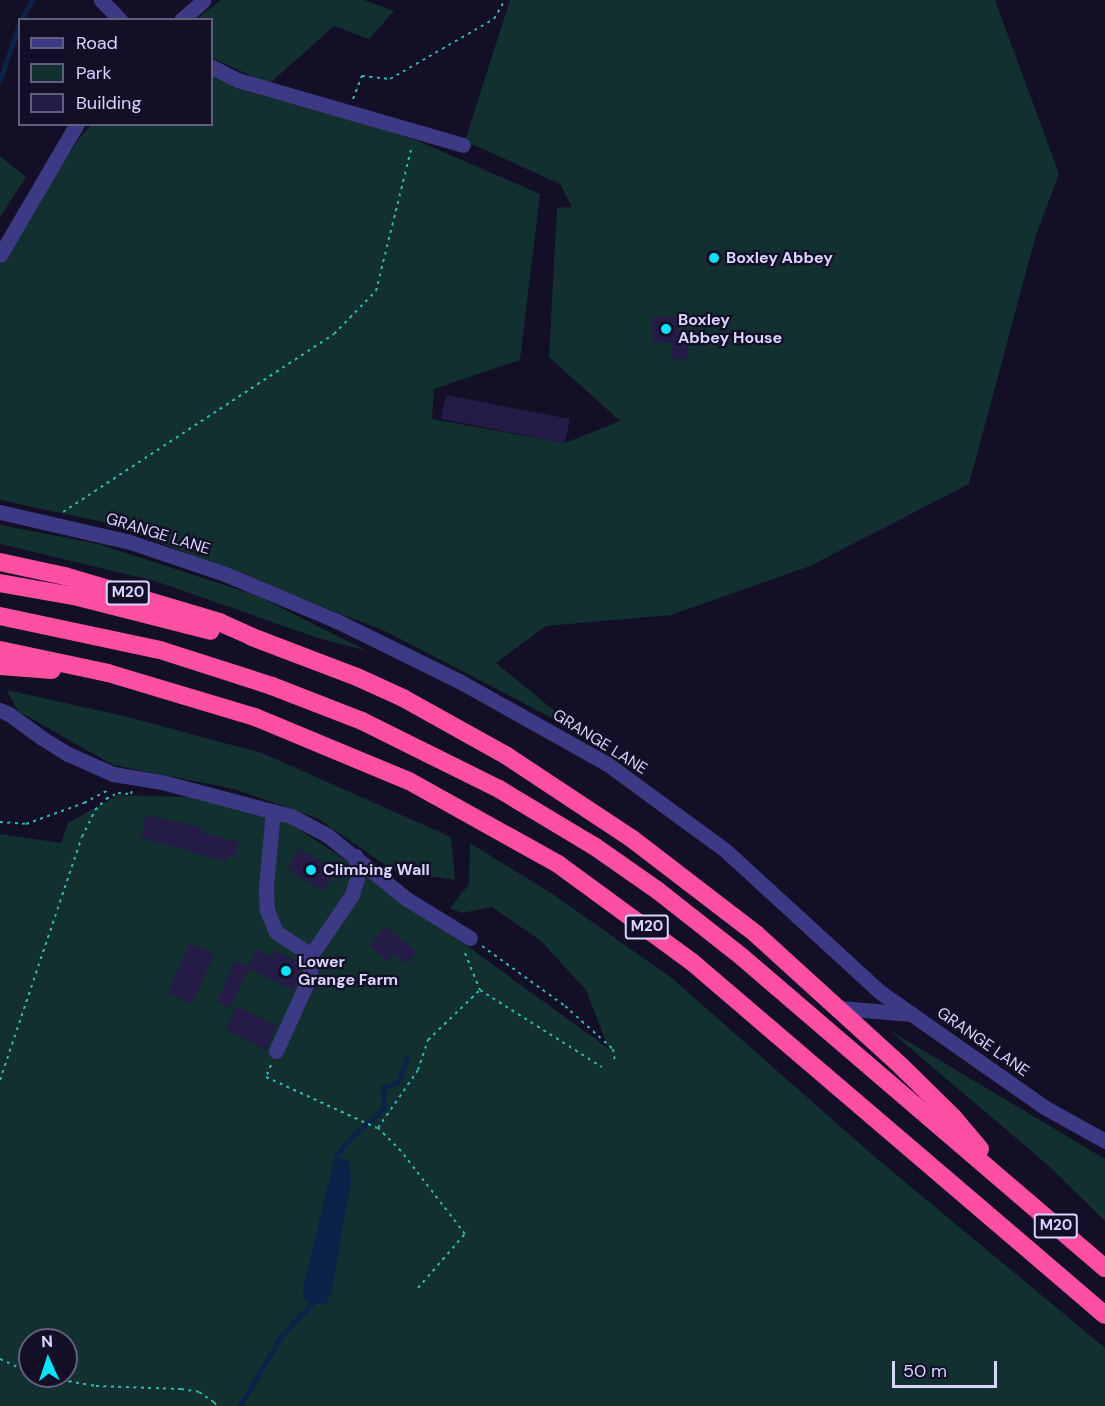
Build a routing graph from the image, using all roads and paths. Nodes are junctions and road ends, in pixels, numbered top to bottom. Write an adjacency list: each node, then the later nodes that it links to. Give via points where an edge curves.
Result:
1 (100, 0): 4 (street)
2 (204, 0): 5 (street)
3 (505, 0): 7 (path, via 494,19 390,79 362,76)
4 (118, 18)
5 (183, 18)
6 (213, 68): 7 (street, via 238,80)
7 (347, 112): 10 (street)
8 (76, 126): 11 (street)
9 (413, 141): 13 (path, via 376,291 334,334)
10 (463, 145)
11 (0, 255)
12 (0, 512): 13 (street, GRANGE LANE)
13 (49, 521): 30 (street, GRANGE LANE, via 204,566 337,621 459,681 606,763 725,850 880,992)
14 (0, 562): 17 (highway, M20, via 152,600 219,622)
15 (0, 583): 17 (highway, M20, via 74,596)
16 (0, 616): 37 (highway, M20, via 160,650 272,686 362,721 499,789 594,846 657,890 742,957)
17 (252, 638): 29 (highway, M20, via 367,681 507,756 692,883)
18 (0, 650): 20 (highway, M20)
19 (0, 666): 20 (highway, M20)
20 (108, 673): 40 (highway, M20, via 255,717 409,781 558,864 692,962)
21 (0, 711): 22 (street, via 68,754)
22 (116, 774): 23 (street); 24 (path, via 115,787 84,803 26,824); 34 (path, via 121,786 133,788 131,794 118,793 106,799 95,810 82,837)
23 (273, 811): 25 (street, via 327,835); 27 (street, via 267,910 276,932)
24 (0, 822)
25 (356, 856): 26 (street, via 407,898); 27 (street, via 357,877 352,895)
26 (465, 935): 28 (path, via 467,964); 32 (path, via 565,1006 613,1048)
27 (311, 955): 31 (street, via 310,976)
28 (480, 990): 33 (path); 35 (path, via 428,1040 418,1070)
29 (840, 1008): 30 (street); 37 (highway, M20, via 953,1117)
30 (912, 1014): 36 (street, GRANGE LANE, via 1044,1107)
31 (276, 1052): 35 (path, via 266,1077)
32 (615, 1061)
33 (602, 1067)
34 (0, 1080)
35 (378, 1128): 39 (path, via 401,1151 465,1234)
36 (1105, 1141)
37 (1008, 1183): 38 (highway, M20)
38 (1105, 1268)
39 (418, 1288)
40 (1105, 1315)
41 (0, 1359): 42 (path)
42 (18, 1367)
43 (78, 1383): 44 (path, via 181,1389 199,1392)
44 (217, 1406)

